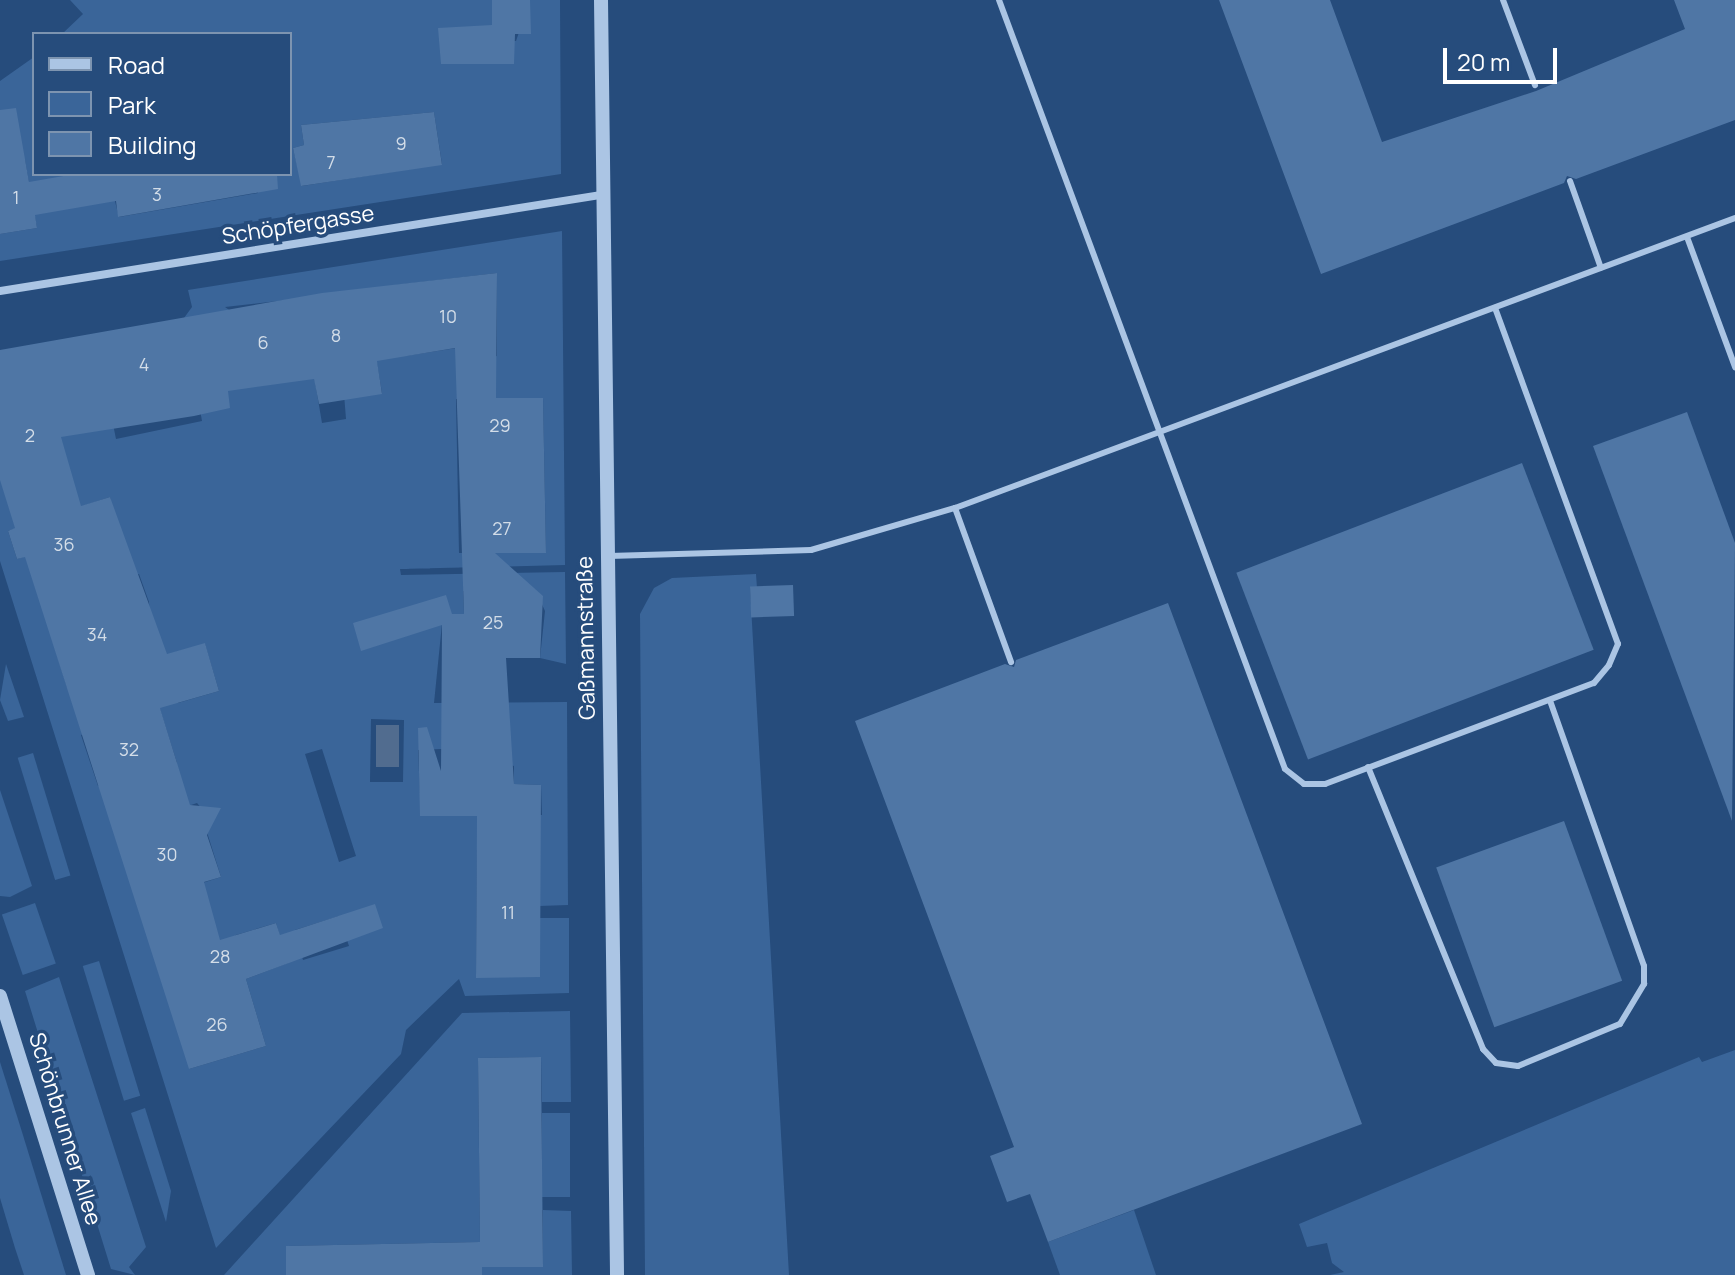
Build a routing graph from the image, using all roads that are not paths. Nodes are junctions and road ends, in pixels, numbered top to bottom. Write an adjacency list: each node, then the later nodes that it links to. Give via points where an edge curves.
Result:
1 (601, 0): 6 (street, Gaßmannstraße)
2 (999, 0): 13 (lane)
3 (1503, 0): 4 (lane)
4 (1535, 85)
5 (1570, 181): 9 (lane)
6 (601, 195): 10 (street, Schöpfergasse); 15 (street, Gaßmannstraße)
7 (1735, 218): 8 (lane)
8 (1687, 237): 9 (lane); 12 (lane)
9 (1601, 268): 11 (lane)
10 (0, 291)
11 (1495, 308): 13 (lane); 17 (lane, via 1618,644 1594,683)
12 (1735, 367)
13 (1157, 433): 14 (lane); 18 (lane, via 1285,769 1304,784 1325,784)
14 (955, 508): 15 (lane, via 811,550); 16 (lane)
15 (607, 556): 21 (street, Gaßmannstraße)
16 (1011, 662)
17 (1550, 700): 18 (lane); 18 (lane, via 1644,966 1644,984 1620,1024 1518,1066 1496,1063 1483,1049)
18 (1368, 767)
19 (0, 996): 20 (street, Schönbrunner Allee)
20 (88, 1275)
21 (617, 1275)

